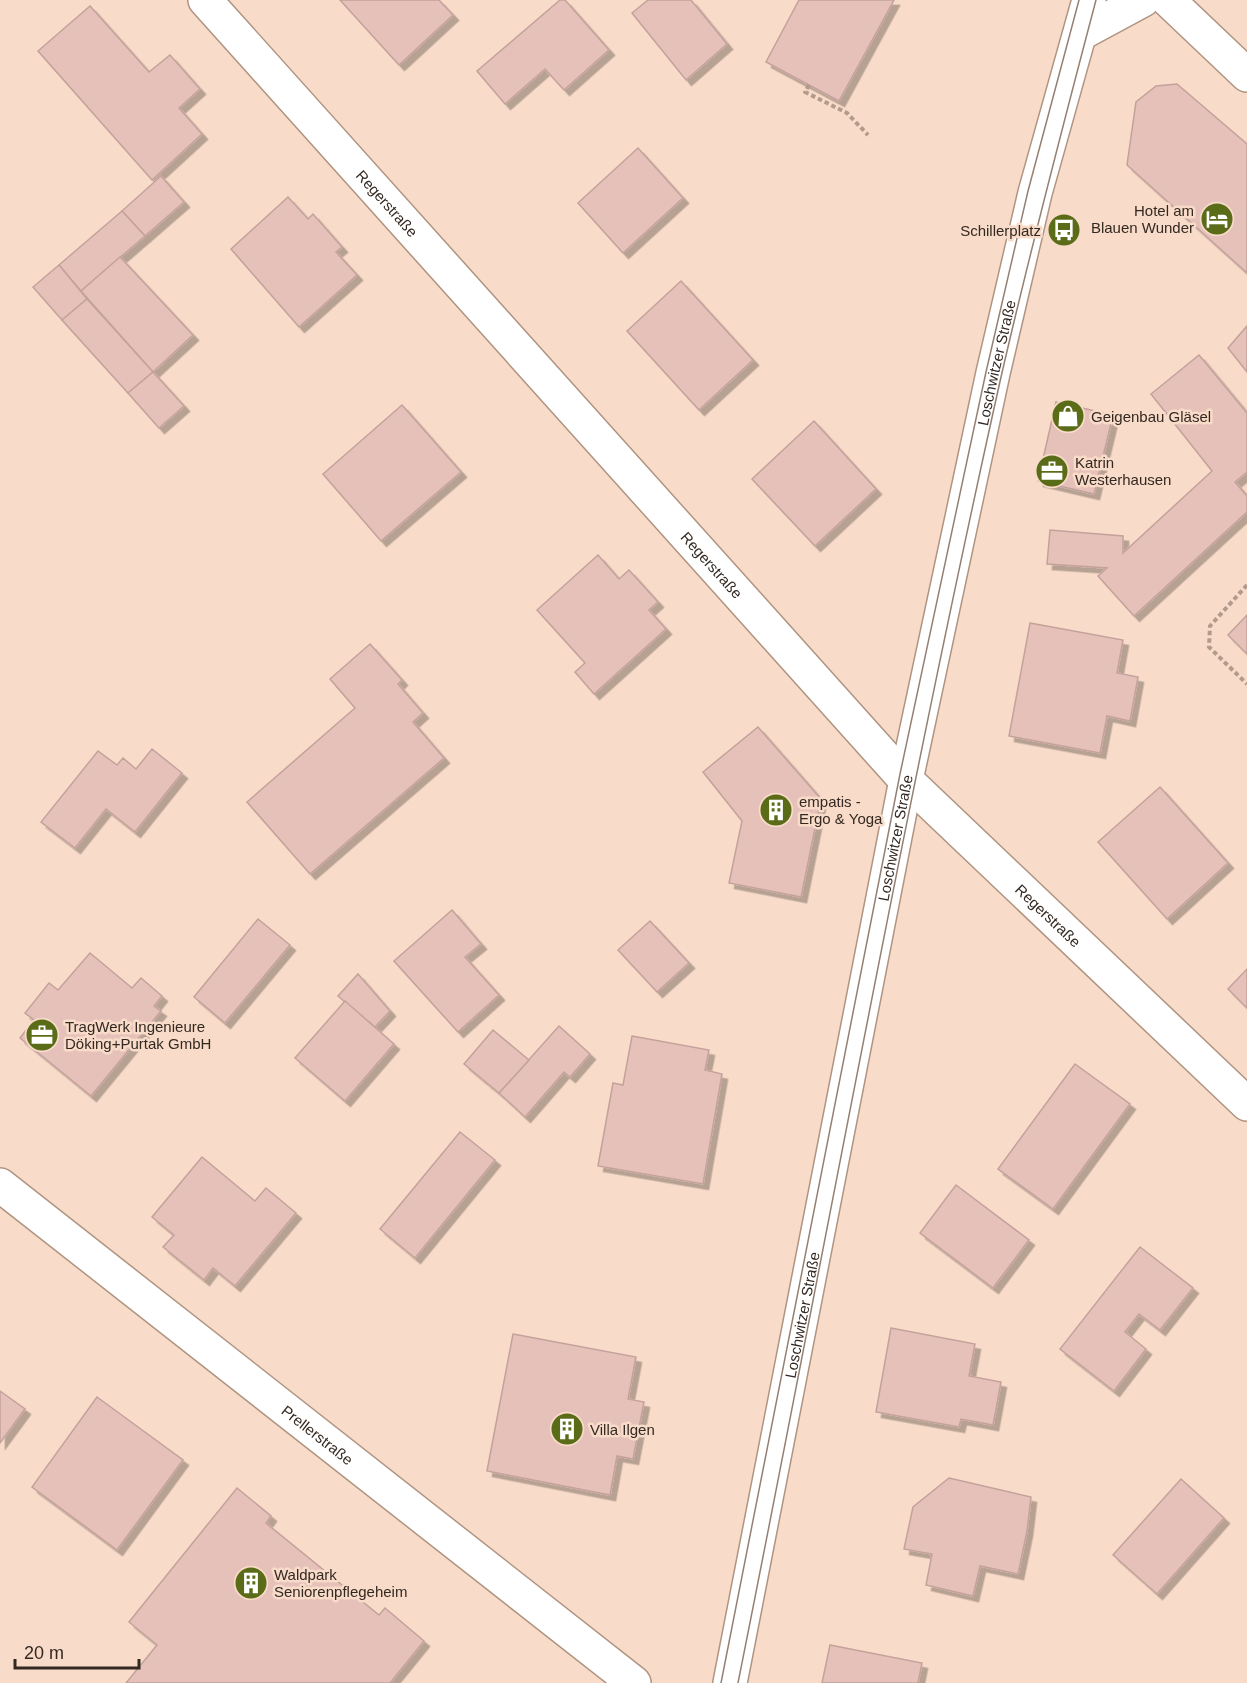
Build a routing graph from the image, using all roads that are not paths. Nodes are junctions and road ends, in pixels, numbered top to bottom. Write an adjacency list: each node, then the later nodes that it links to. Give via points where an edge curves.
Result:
1 (205, 0): 7 (street, Regerstraße)
2 (1089, 0): 5 (street, Loschwitzer Straße)
3 (1143, 0): 5 (street)
4 (1168, 0): 6 (street)
5 (1080, 34): 7 (street, Loschwitzer Straße, via 1035,193)
6 (1247, 75)
7 (906, 780): 8 (street, Regerstraße); 11 (street, Loschwitzer Straße)
8 (1247, 1104)
9 (0, 1185): 10 (street, Prellerstraße)
10 (634, 1683)
11 (730, 1683)

